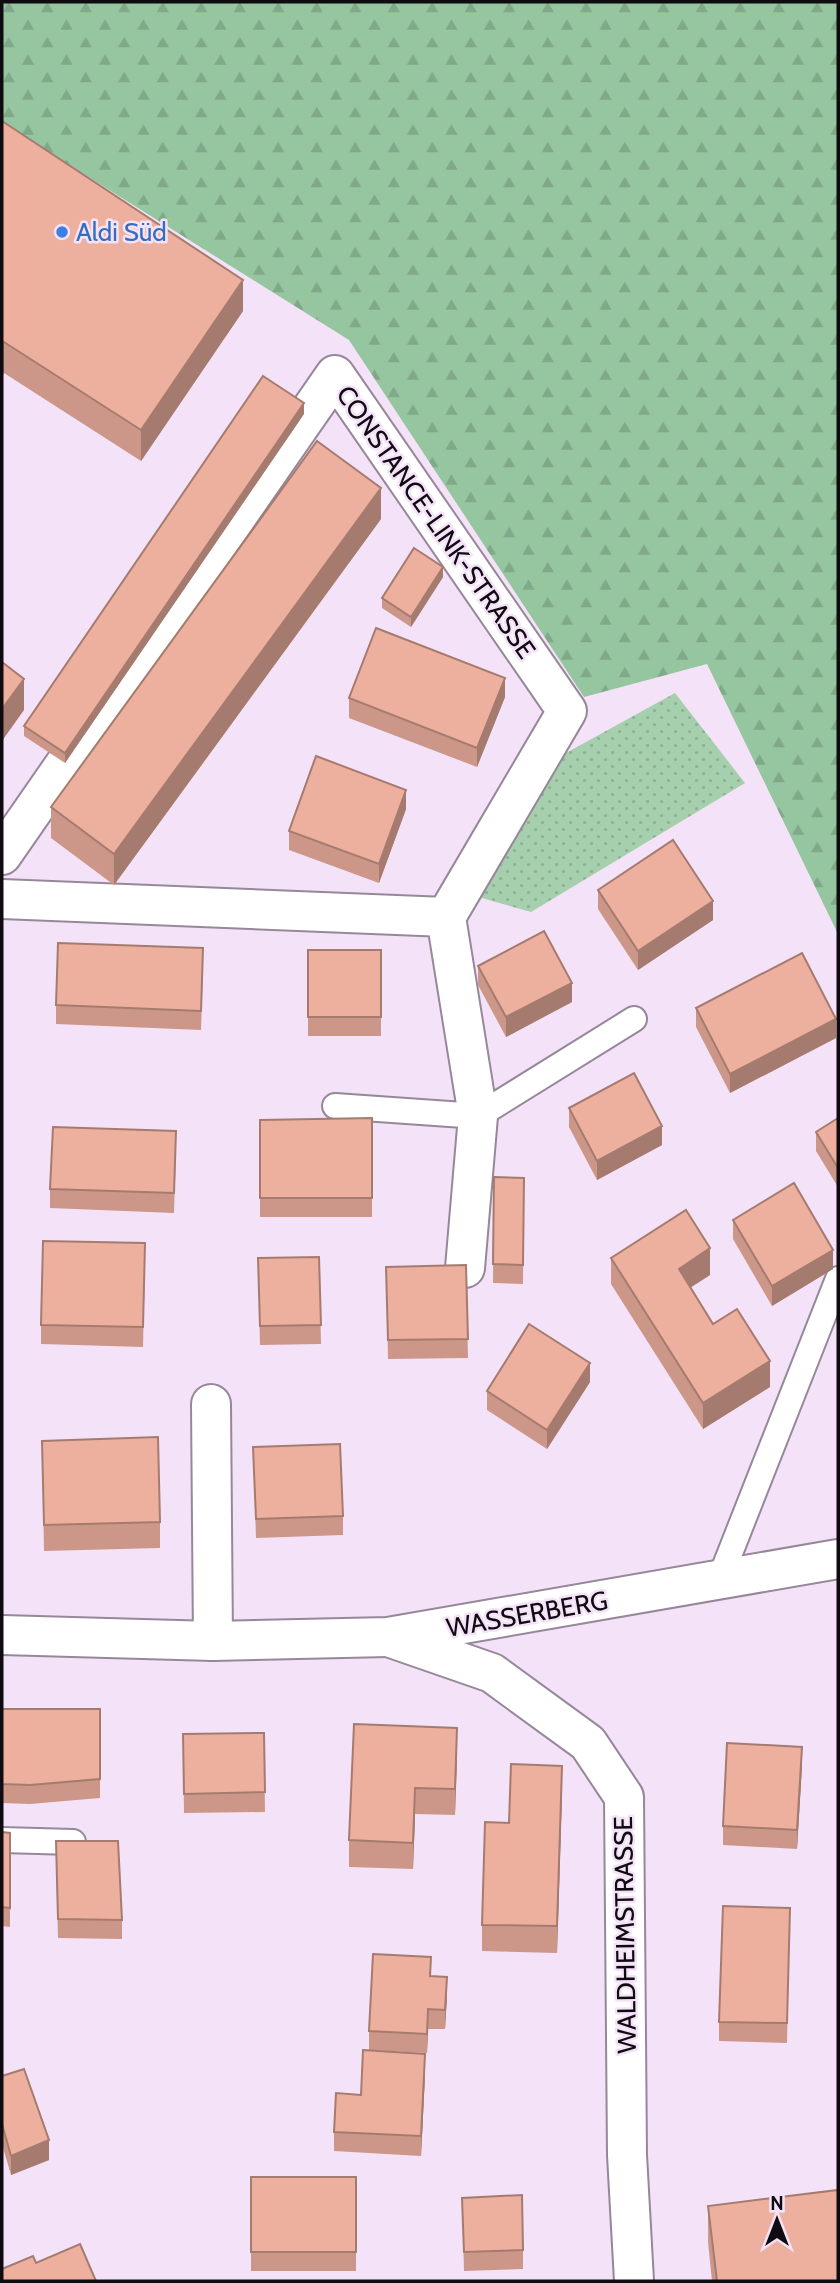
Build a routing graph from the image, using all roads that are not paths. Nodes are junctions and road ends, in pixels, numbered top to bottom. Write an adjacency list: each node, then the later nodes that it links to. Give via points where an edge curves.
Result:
1 (2, 855): 3 (street, CONSTANCE-LINK-STRASSE, via 335,375 567,710)
2 (2, 899): 3 (street)
3 (446, 917): 6 (street)
4 (634, 1019): 6 (lane)
5 (335, 1106): 6 (lane)
6 (478, 1116): 7 (street)
7 (465, 1268)
8 (838, 1279): 11 (lane)
9 (211, 1404): 14 (street)
10 (838, 1559): 11 (street, WASSERBERG)
11 (719, 1581): 13 (street, WASSERBERG)
12 (2, 1635): 14 (street, WASSERBERG)
13 (388, 1637): 14 (street, WASSERBERG); 17 (street, WALDHEIMSTRASSE, via 492,1673 588,1743 624,1797 627,2155)
14 (213, 1641)
15 (2, 1840): 16 (lane)
16 (74, 1842)
17 (634, 2281)

